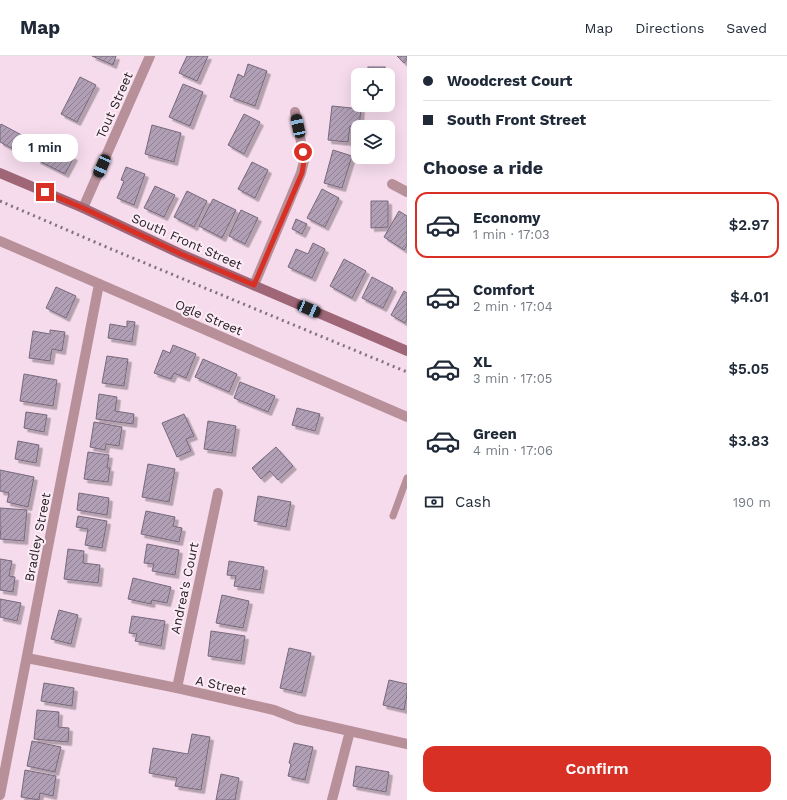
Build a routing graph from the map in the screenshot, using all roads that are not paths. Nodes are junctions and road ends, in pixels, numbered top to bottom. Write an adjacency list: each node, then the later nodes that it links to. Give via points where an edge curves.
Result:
1 (150, 56): 6 (street, Tout Street)
2 (295, 112): 9 (street, via 303,152 302,173)
3 (0, 173): 6 (main road, South Front Street)
4 (392, 184): 5 (street)
5 (407, 192)
6 (83, 208): 9 (main road, South Front Street)
7 (0, 241): 8 (street, Ogle Street)
8 (99, 284): 11 (street, Ogle Street); 15 (street, Bradley Street)
9 (254, 285): 10 (main road, South Front Street)
10 (407, 351)
11 (407, 416)
12 (407, 478): 14 (lane)
13 (218, 493): 16 (street, Andrea's Court)
14 (393, 516)
15 (27, 658): 16 (street, A Street); 19 (street, Bradley Street)
16 (177, 688): 17 (street, A Street, via 274,710 297,719)
17 (350, 731): 18 (street, A Street); 20 (street)
18 (407, 744)
19 (0, 795)
20 (332, 800)

